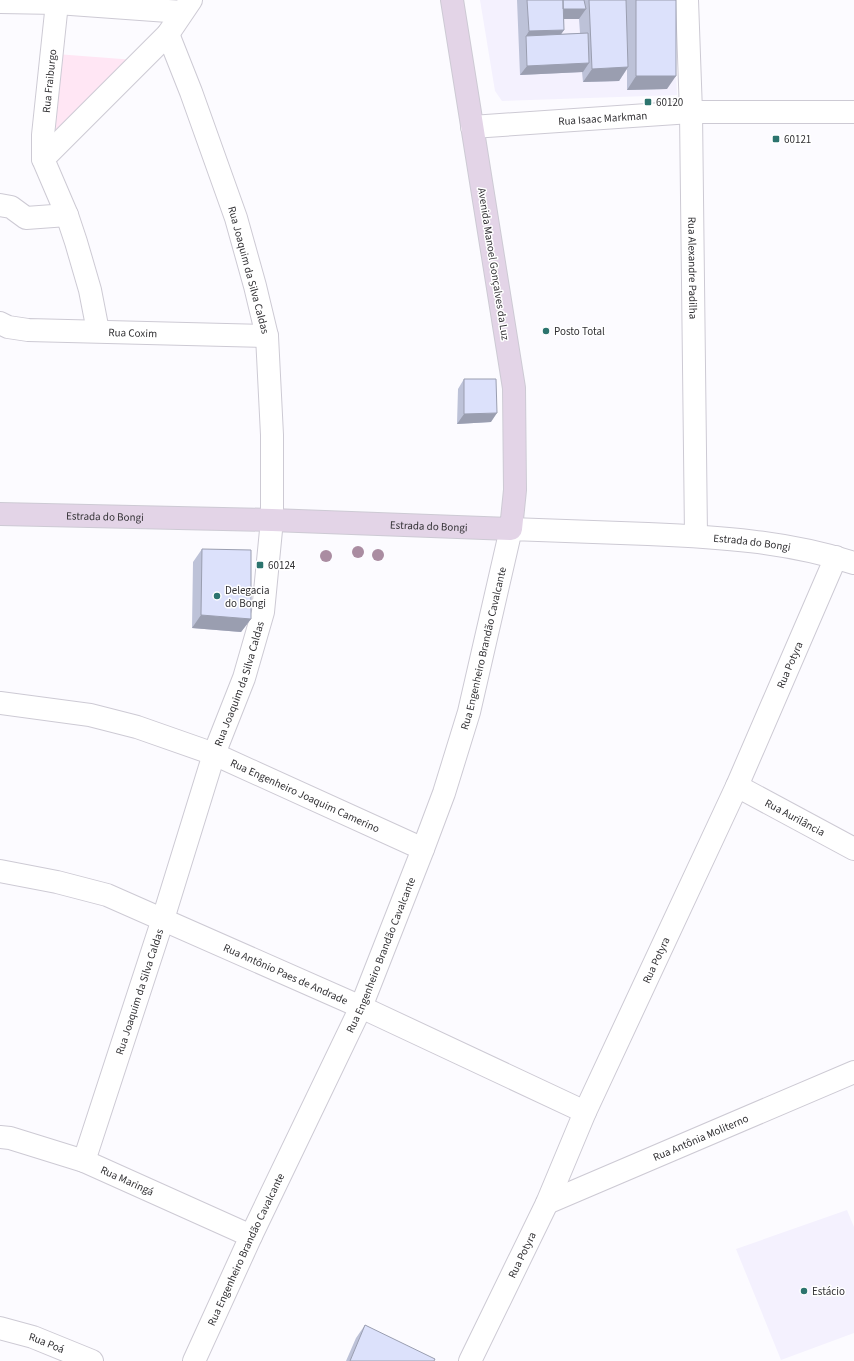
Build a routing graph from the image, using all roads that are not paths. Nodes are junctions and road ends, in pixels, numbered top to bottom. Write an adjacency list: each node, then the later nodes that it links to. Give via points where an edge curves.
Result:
1 (452, 0): 9 (main road, Avenida Manoel Gonçalves da Luz)
2 (687, 0): 7 (street, Rua Alexandre Padilha)
3 (0, 2): 4 (street)
4 (56, 3): 5 (street); 10 (street, Rua Fraiburgo)
5 (186, 6): 6 (street)
6 (168, 34): 10 (street); 15 (street, Rua Joaquim da Silva Caldas, via 236,218)
7 (691, 112): 8 (street, Rua Isaac Markman); 9 (street, Rua Isaac Markman); 19 (street, Rua Alexandre Padilha)
8 (854, 112)
9 (472, 127): 18 (main road, Avenida Manoel Gonçalves da Luz, via 514,388 515,490)
10 (43, 159): 12 (street)
11 (0, 205): 12 (street, via 11,207 26,218)
12 (67, 215): 14 (street, via 90,290)
13 (0, 323): 14 (street, Rua Coxim, via 28,330)
14 (98, 331): 15 (street, Rua Coxim)
15 (267, 336): 17 (street, Rua Joaquim da Silva Caldas, via 272,435)
16 (0, 514): 17 (main road, Estrada do Bongi)
17 (272, 520): 18 (main road, Estrada do Bongi); 22 (street, Rua Joaquim da Silva Caldas, via 263,612 244,678)
18 (511, 529): 19 (street, Estrada do Bongi); 24 (street, Rua Engenheiro Brandão Cavalcante, via 469,712 444,793)
19 (696, 536): 20 (street, Estrada do Bongi, via 769,542)
20 (845, 560): 23 (street, Rua Potyra)
21 (0, 703): 22 (street, Rua Engenheiro Joaquim Camerino, via 90,715 137,727)
22 (214, 754): 24 (street, Rua Engenheiro Joaquim Camerino); 27 (street, Rua Joaquim da Silva Caldas)
23 (737, 786): 25 (street, Rua Aurilância); 30 (street, Rua Potyra)
24 (423, 849): 28 (street, Rua Engenheiro Brandão Cavalcante)
25 (854, 849)
26 (0, 871): 27 (street, Rua Antônio Paes de Andrade, via 107,895)
27 (163, 919): 28 (street, Rua Antônio Paes de Andrade); 32 (street, Rua Joaquim da Silva Caldas)
28 (361, 1007): 30 (street, Rua Antônio Paes de Andrade); 34 (street, Rua Engenheiro Brandão Cavalcante)
29 (854, 1072): 33 (street, Rua Antônia Moliterno)
30 (585, 1112): 33 (street, Rua Potyra)
31 (0, 1137): 32 (street, Rua Maringá)
32 (84, 1161): 34 (street, Rua Maringá)
33 (547, 1203): 38 (street, Rua Potyra)
34 (251, 1236): 37 (street, Rua Engenheiro Brandão Cavalcante)
35 (0, 1328): 36 (street, Rua Poá, via 33,1336)
36 (92, 1361)
37 (194, 1361)
38 (470, 1361)

